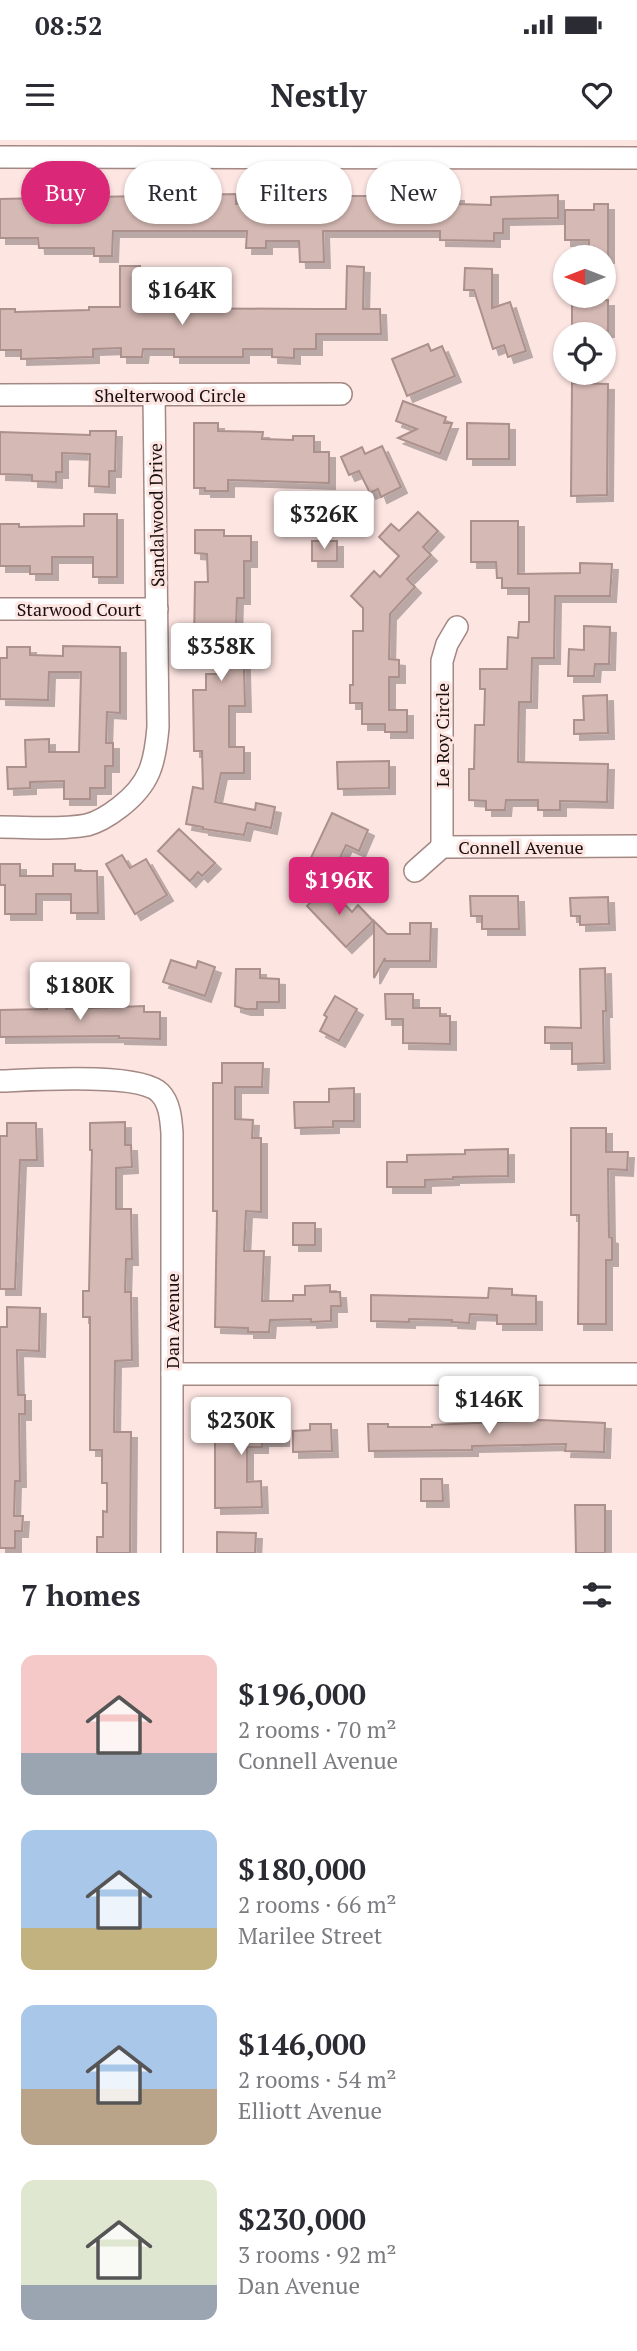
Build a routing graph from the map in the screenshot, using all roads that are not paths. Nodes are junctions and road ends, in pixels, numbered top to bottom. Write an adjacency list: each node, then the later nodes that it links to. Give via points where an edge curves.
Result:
1 (0, 157): 2 (street)
2 (637, 158)
3 (341, 394): 5 (street, Shelterwood Circle)
4 (0, 395): 5 (street, Shelterwood Circle)
5 (154, 395): 6 (street, Sandalwood Drive)
6 (157, 609): 7 (street, Starwood Court); 9 (street, Sandalwood Drive, via 156,752 149,776 134,797 89,824)
7 (0, 610)
8 (457, 627): 11 (street, Le Roy Circle, via 442,661)
9 (0, 827)
10 (637, 846): 11 (street, Connell Avenue)
11 (442, 847): 12 (street, Connell Avenue)
12 (415, 871)
13 (0, 1080): 14 (street, Dan Avenue, via 117,1080 138,1082 159,1092 170,1113 172,1133)
14 (172, 1374): 15 (street); 16 (street, Dan Avenue)
15 (637, 1374)
16 (172, 1553)

